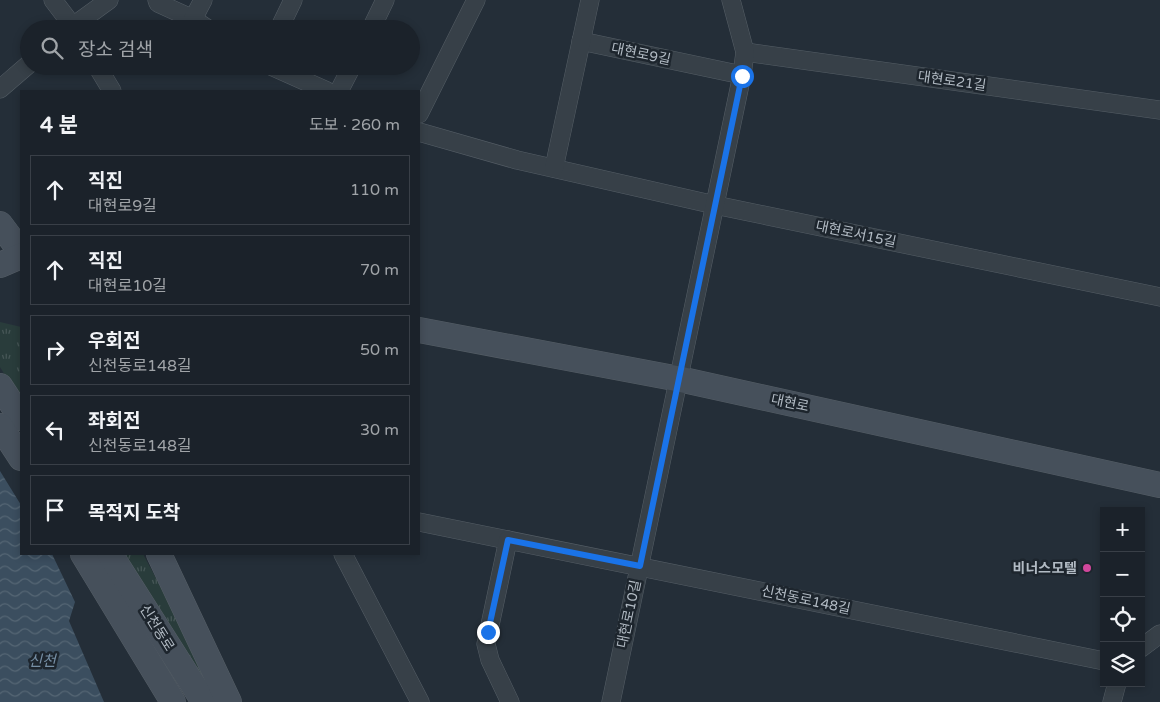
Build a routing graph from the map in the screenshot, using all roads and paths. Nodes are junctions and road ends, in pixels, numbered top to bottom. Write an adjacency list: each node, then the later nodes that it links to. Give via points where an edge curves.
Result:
1 (53, 0): 11 (street)
2 (109, 0): 12 (street)
3 (157, 0): 10 (street)
4 (203, 0): 10 (street)
5 (293, 0): 13 (street)
6 (385, 0): 14 (street)
7 (476, 0): 27 (street)
8 (590, 0): 15 (street)
9 (732, 0): 16 (street)
10 (193, 19)
11 (67, 20)
12 (83, 20)
13 (283, 20)
14 (375, 20)
15 (582, 41): 21 (street, 대현로9길); 29 (street)
16 (745, 52): 21 (street); 26 (street, 대현로21길)
17 (20, 72): 22 (street)
18 (102, 75): 23 (street)
19 (291, 75): 24 (street)
20 (347, 75): 25 (street)
21 (742, 76): 30 (street)
22 (0, 89)
23 (111, 90)
24 (325, 90)
25 (340, 90)
26 (1160, 110)
27 (420, 112)
28 (420, 132): 29 (street, 대현로서15길)
29 (554, 168): 30 (street, 대현로서15길)
30 (715, 205): 35 (street, 대현로서15길); 37 (street)
31 (0, 224): 32 (main road)
32 (20, 251)
33 (20, 256): 34 (main road)
34 (0, 265)
35 (1160, 297)
36 (420, 330): 37 (main road, 대현로)
37 (679, 379): 42 (main road, 대현로); 49 (street, 대현로10길)
38 (0, 386): 39 (main road)
39 (20, 416)
40 (0, 426): 41 (main road)
41 (20, 456)
42 (1160, 485)
43 (420, 522): 44 (street, 신천동로148길)
44 (508, 540): 49 (street, 신천동로148길); 58 (street, via 486,644)
45 (84, 555): 54 (main road, 신천동로)
46 (111, 555): 55 (main road, 신천동로)
47 (159, 555): 56 (main road)
48 (344, 555): 57 (street)
49 (640, 566): 52 (street, 신천동로148길); 59 (street, 대현로10길)
50 (1160, 634): 51 (street)
51 (1145, 645)
52 (1100, 660)
53 (1115, 687): 60 (street)
54 (173, 702)
55 (204, 702)
56 (229, 702)
57 (420, 702)
58 (510, 702)
59 (611, 702)
60 (1112, 702)

